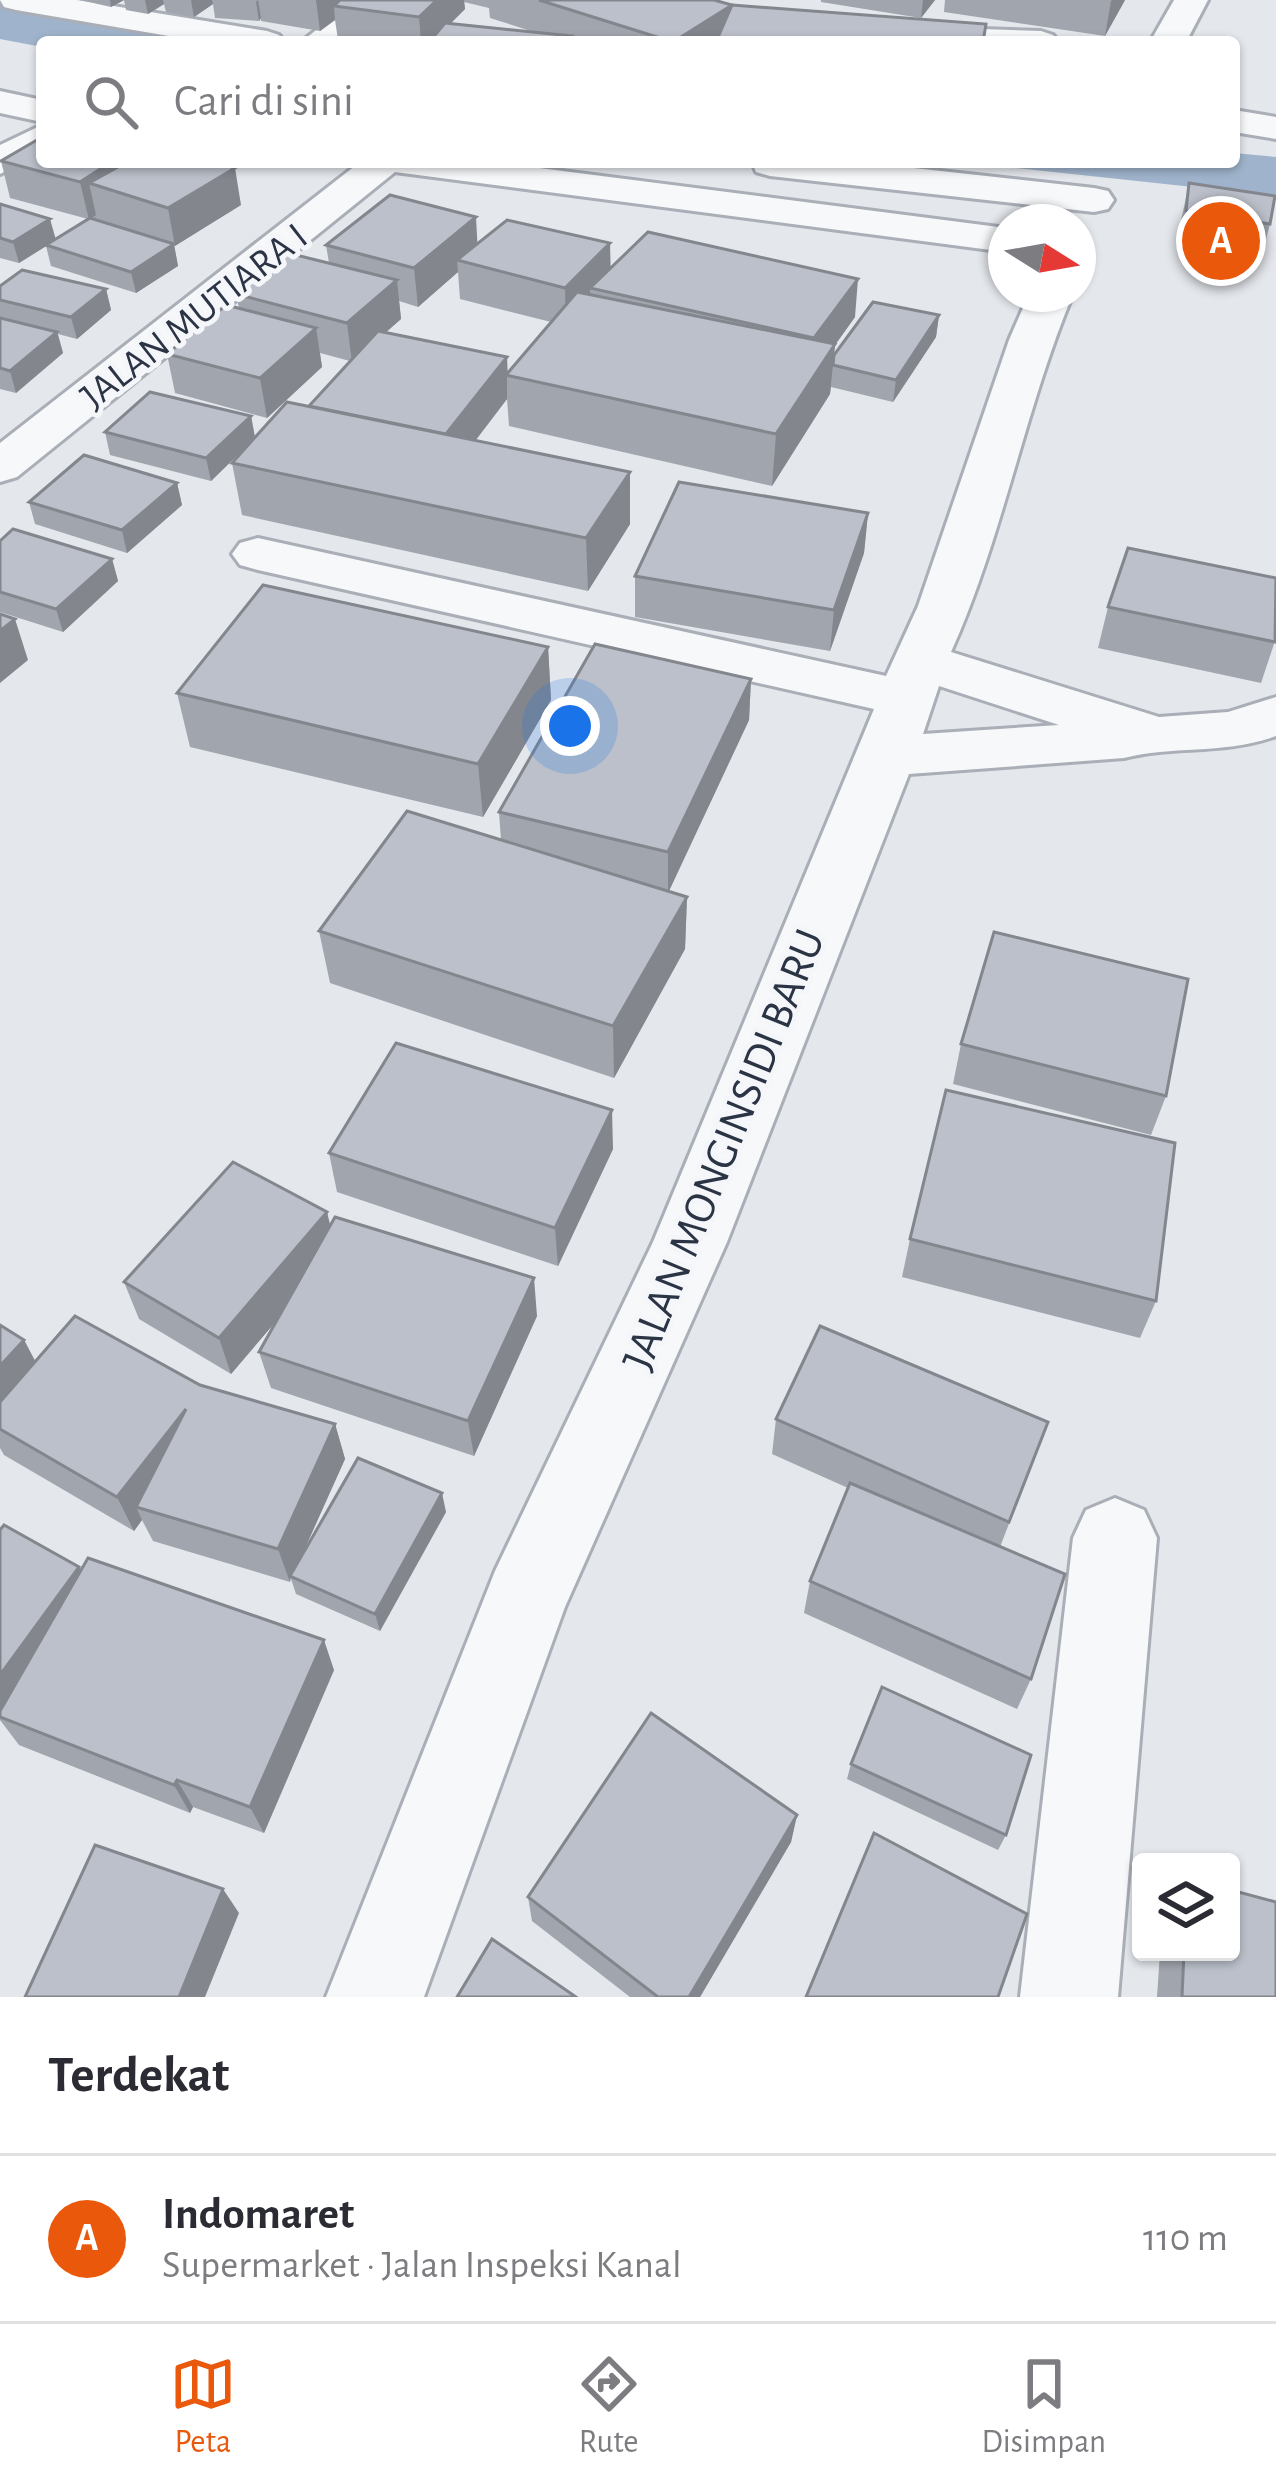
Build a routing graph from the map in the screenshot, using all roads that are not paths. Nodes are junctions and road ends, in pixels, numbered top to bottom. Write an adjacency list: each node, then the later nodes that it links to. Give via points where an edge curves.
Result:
1 (16, 0): 5 (street)
2 (376, 0): 6 (street)
3 (1191, 0): 8 (street)
4 (863, 34): 7 (street)
5 (231, 36)
6 (327, 36)
7 (908, 36)
8 (1171, 36)
9 (0, 102): 10 (street)
10 (36, 110)
11 (1240, 122): 12 (street)
12 (1276, 128)
13 (36, 140): 16 (street)
14 (1240, 147): 15 (street)
15 (1276, 150)
16 (0, 162)
17 (377, 168): 23 (street, JALAN MUTIARA I)
18 (448, 168): 21 (street)
19 (814, 168): 20 (street)
20 (1096, 198)
21 (988, 238)
22 (1043, 312): 25 (street, JALAN MONGINSIDI BARU)
23 (0, 466)
24 (258, 554): 25 (street)
25 (904, 705): 27 (street); 27 (street); 29 (street, JALAN MONGINSIDI BARU, via 690,1242 525,1600)
26 (1276, 716): 27 (street, via 1233,731)
27 (1157, 736)
28 (1115, 1538): 30 (street)
29 (375, 1997)
30 (1069, 1997)

